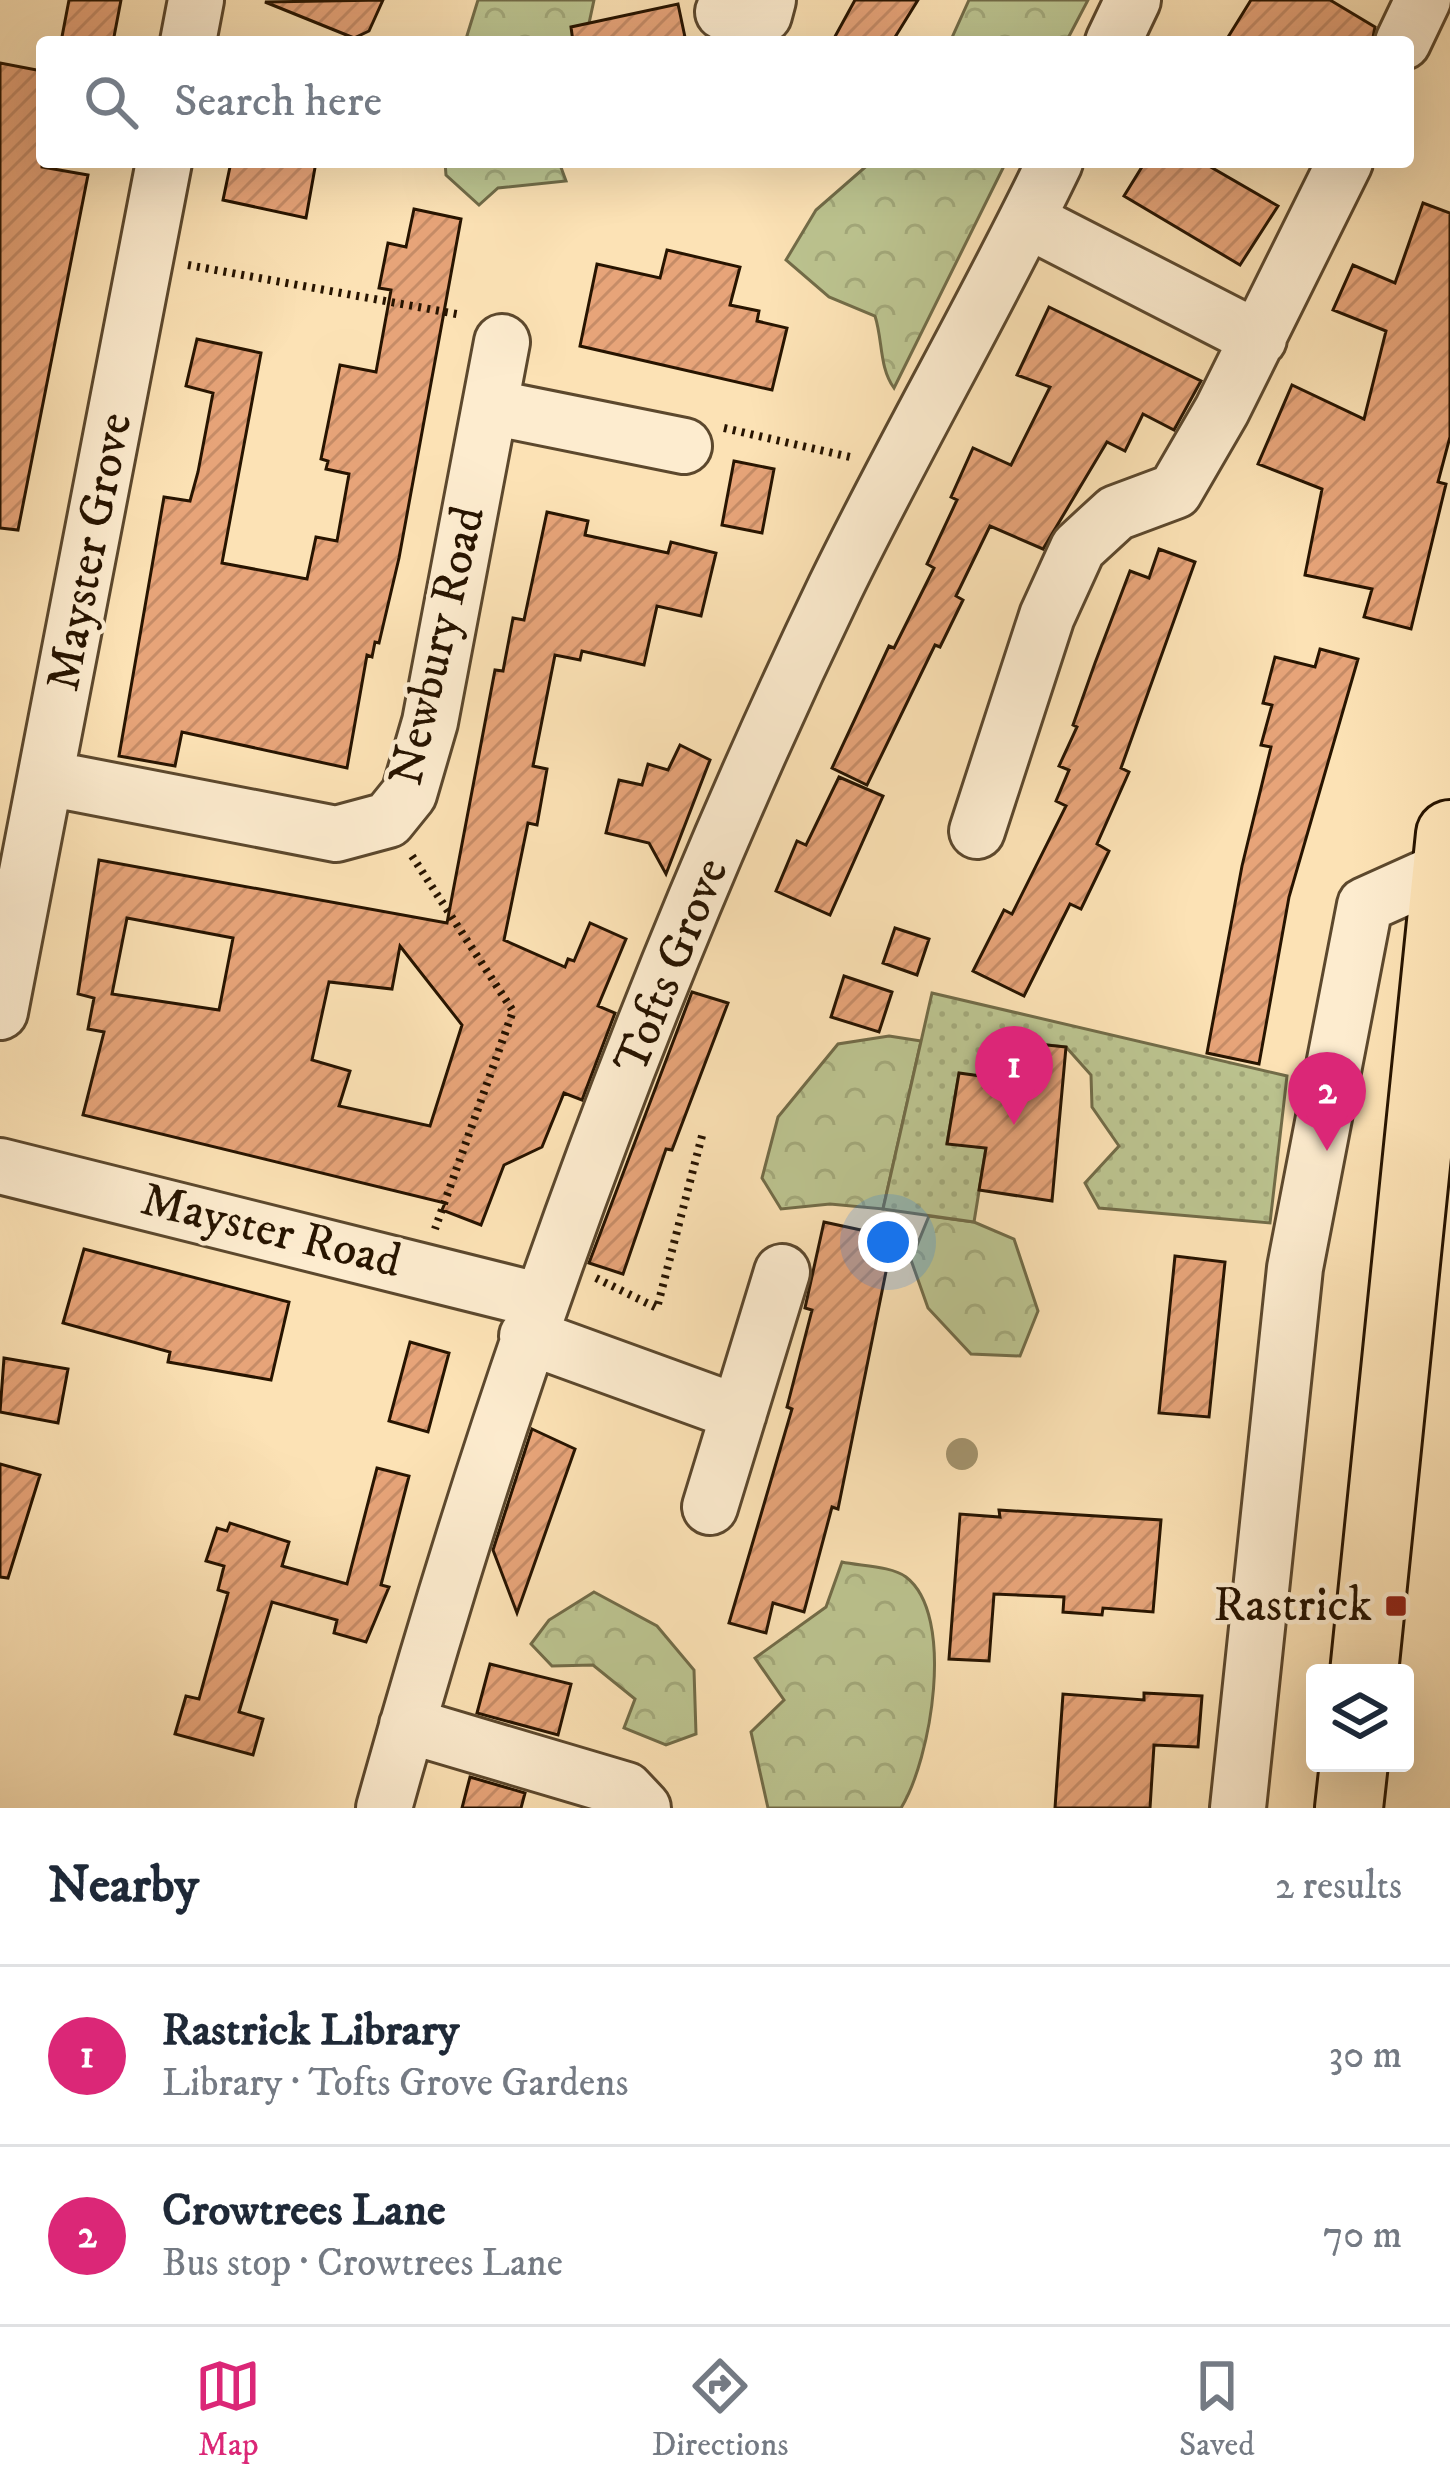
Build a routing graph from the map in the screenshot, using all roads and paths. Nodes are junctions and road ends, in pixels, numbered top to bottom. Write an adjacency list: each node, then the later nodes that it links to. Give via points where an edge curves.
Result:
1 (196, 0): 4 (street)
2 (1133, 0): 5 (street)
3 (1424, 0): 6 (street)
4 (189, 36)
5 (1116, 36)
6 (1406, 36)
7 (163, 168): 11 (street, Mayster Grove)
8 (1052, 168): 10 (street, Tofts Grove)
9 (1342, 168): 12 (street)
10 (1028, 220): 12 (street); 27 (street, Tofts Grove, via 836,587 673,952)
11 (145, 257): 13 (path, via 470,316); 17 (street, Mayster Grove)
12 (1259, 338): 19 (street, via 1175,490 1116,513 1078,548 1047,616)
13 (502, 342): 14 (street, Newbury Road)
14 (491, 407): 15 (street); 18 (street, Newbury Road, via 430,722 409,794)
15 (700, 436): 16 (path)
16 (844, 456)
17 (47, 778): 18 (street, Newbury Road, via 336,834); 21 (street, Mayster Grove)
18 (388, 820): 24 (path, via 513,1011)
19 (976, 831)
20 (1448, 851): 25 (main road); 35 (street, via 1365,905 1294,1268)
21 (0, 1012)
22 (703, 1132): 27 (path, via 657,1308)
23 (0, 1166): 27 (street, Mayster Road)
24 (434, 1236)
25 (1429, 1266): 30 (main road)
26 (782, 1272): 28 (street)
27 (542, 1299): 28 (street, Mayster Road); 31 (street, Tofts Grove)
28 (739, 1413): 29 (street)
29 (710, 1507)
30 (1365, 1664)
31 (407, 1725): 33 (street, Tofts Grove); 34 (street, via 626,1790)
32 (1353, 1772): 36 (main road)
33 (384, 1808)
34 (643, 1808)
35 (1238, 1808)
36 (1349, 1808)

